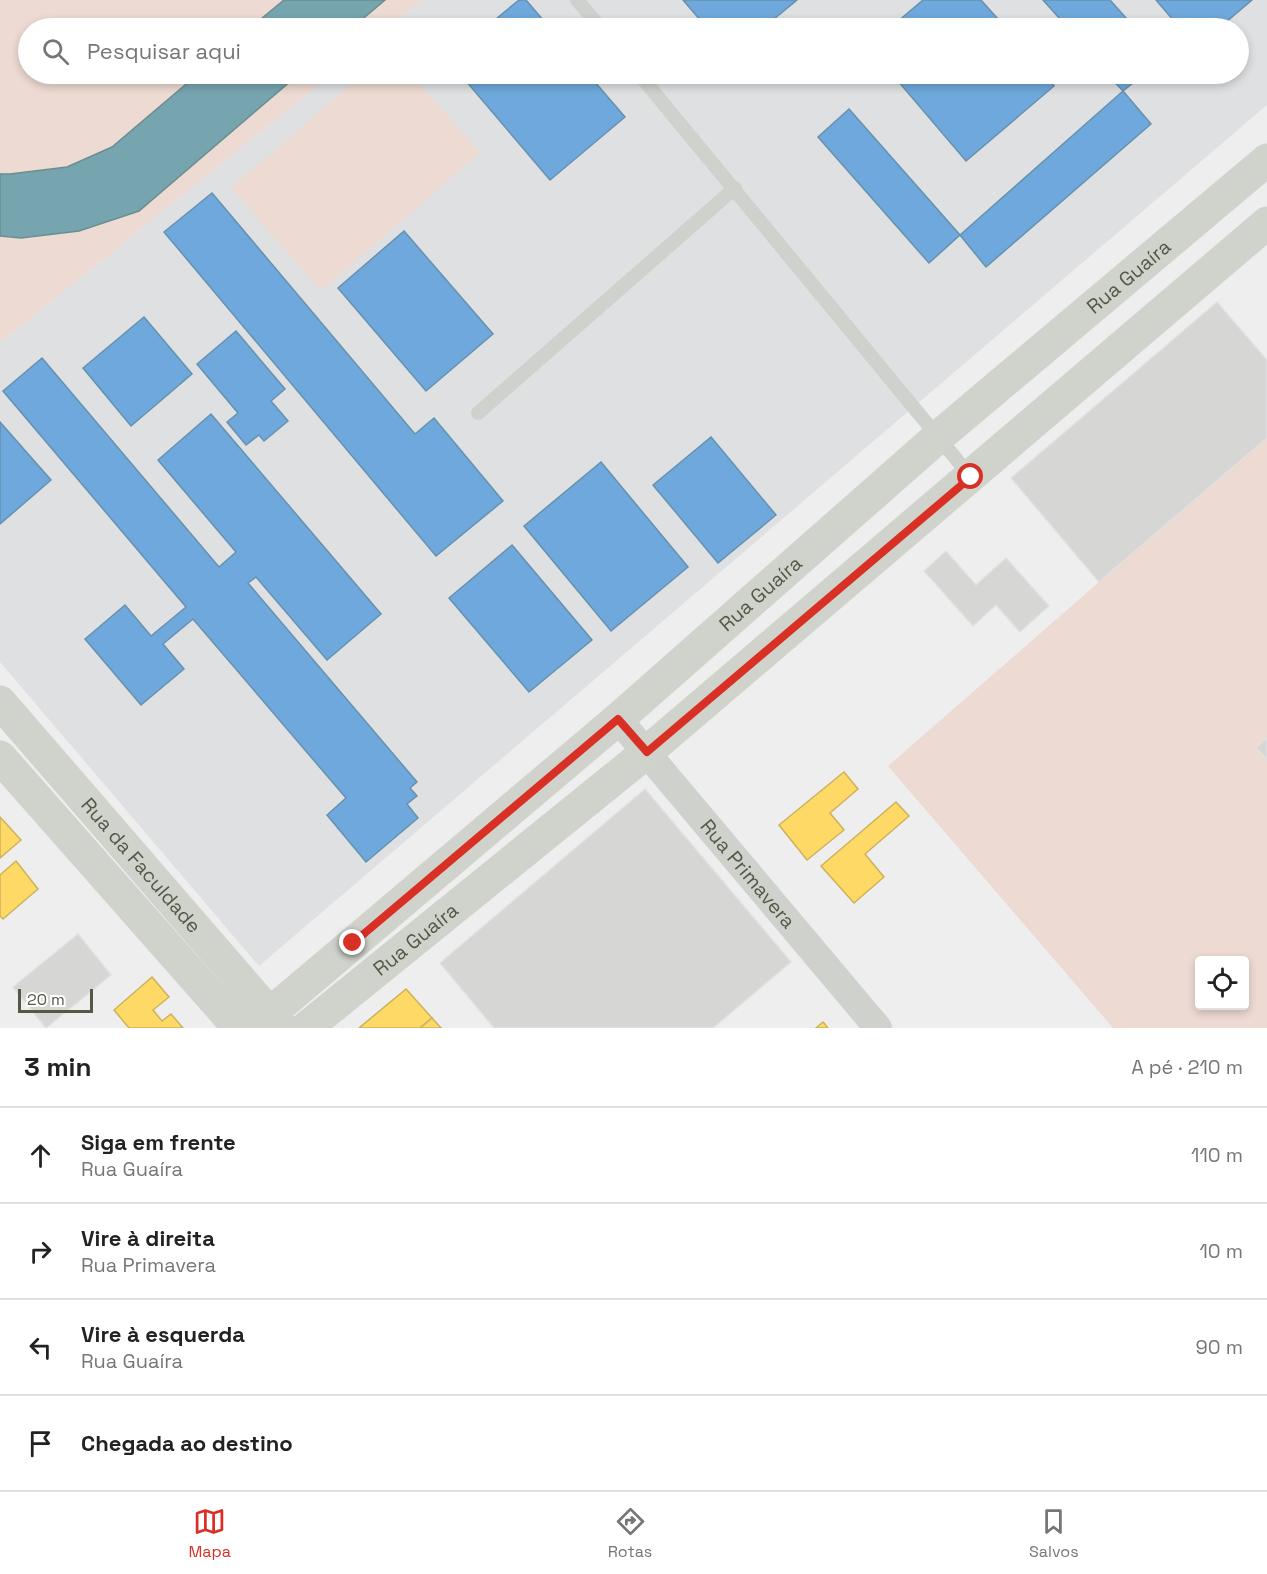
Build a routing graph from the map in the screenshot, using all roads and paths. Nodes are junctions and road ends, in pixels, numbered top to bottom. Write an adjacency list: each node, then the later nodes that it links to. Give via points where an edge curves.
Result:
1 (578, 0): 2 (lane)
2 (593, 18)
3 (647, 84): 5 (lane)
4 (1267, 160): 8 (street, Rua Guaíra)
5 (735, 188): 7 (lane); 8 (lane)
6 (1267, 223): 9 (street, Rua Guaíra)
7 (478, 413)
8 (938, 437): 9 (lane); 11 (street, Rua Guaíra)
9 (971, 477): 12 (street, Rua Guaíra)
10 (0, 702): 14 (street, Rua da Faculdade)
11 (618, 719): 12 (street, Rua Primavera); 14 (street, Rua Guaíra)
12 (647, 752): 16 (street, Rua Guaíra); 17 (street, Rua Primavera)
13 (0, 757): 15 (street, Rua da Faculdade)
14 (268, 1023)
15 (239, 1028)
16 (306, 1028)
17 (878, 1028)

